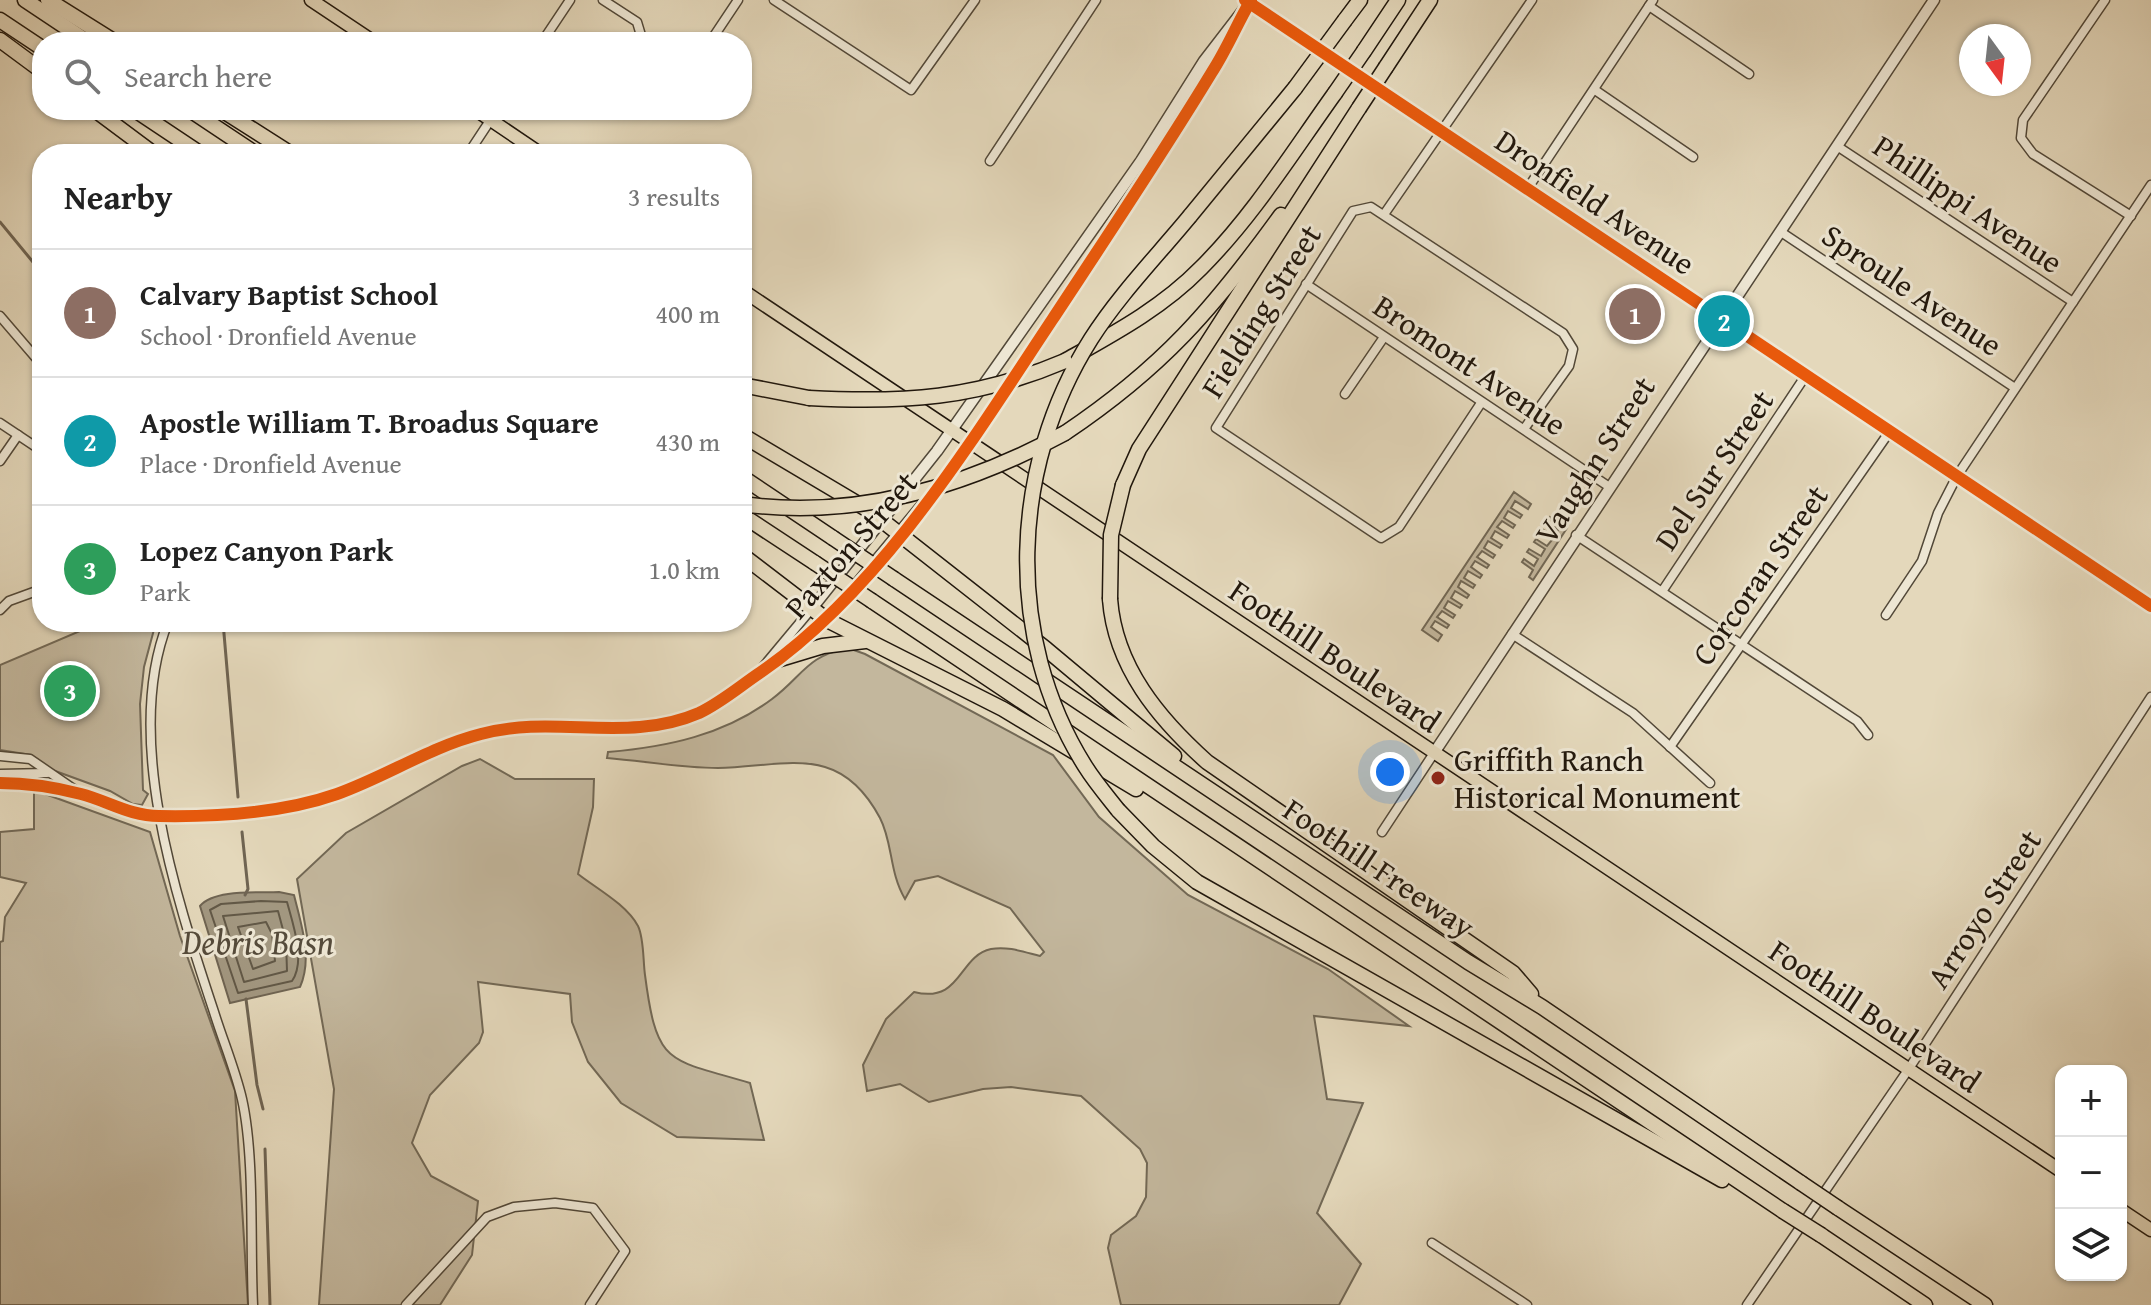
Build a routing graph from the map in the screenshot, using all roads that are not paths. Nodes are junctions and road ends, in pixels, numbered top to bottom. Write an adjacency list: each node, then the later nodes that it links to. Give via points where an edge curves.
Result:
1 (25, 0): 19 (highway)
2 (48, 0): 20 (highway)
3 (311, 0): 21 (main road)
4 (570, 0): 22 (street)
5 (603, 0): 23 (street, via 637,22)
6 (738, 0): 24 (street)
7 (774, 0): 8 (street, via 911,90)
8 (975, 0)
9 (1096, 0): 46 (street)
10 (1360, 0): 112 (highway, bridge, via 1295,88 1116,304 1074,368 1046,434 1029,513 1027,580 1041,665 1085,766 1118,810 1197,882)
11 (1398, 0): 60 (highway, bridge, via 1254,207 1200,270 1124,328 1065,361 965,394 899,402 809,398)
12 (1430, 0): 30 (highway, bridge)
13 (1532, 0): 37 (street)
14 (1934, 0): 44 (street, Vaughn Street)
15 (2105, 0): 50 (street, via 2023,120 2021,138 2033,154)
16 (1249, 1): 37 (street, Dronfield Avenue); 66 (street, Paxton Street); 71 (street, Paxton Street, via 1215,68)
17 (1651, 3): 28 (street); 29 (street)
18 (0, 20): 26 (highway)
19 (73, 32)
20 (99, 32)
21 (359, 32)
22 (549, 32)
23 (640, 32)
24 (717, 32)
25 (0, 40): 27 (highway)
26 (32, 41)
27 (32, 64)
28 (1749, 74)
29 (1595, 90): 45 (street); 48 (street)
30 (1359, 108): 76 (highway, bridge, via 1205,316 1163,359 1065,433 993,468 923,492 840,505); 109 (highway, bridge, via 1139,449 1123,485 1111,535 1113,620 1132,676 1166,725 1207,762 1513,973)
31 (108, 120): 38 (highway)
32 (150, 120): 39 (highway)
33 (205, 120): 40 (highway)
34 (238, 120): 41 (highway)
35 (491, 120): 42 (street)
36 (500, 120): 43 (main road)
37 (1443, 131): 48 (street, Dronfield Avenue); 49 (street)
38 (141, 144)
39 (186, 144)
40 (241, 144)
41 (275, 144)
42 (475, 144)
43 (529, 144)
44 (1837, 146): 51 (street, Vaughn Street); 54 (street, Phillippi Avenue)
45 (1693, 157)
46 (990, 161)
47 (2151, 185): 50 (street)
48 (1528, 188): 56 (street, Dronfield Avenue)
49 (1385, 213): 52 (street, Fielding Street, via 1361,208 1347,220); 65 (street, via 1563,333 1573,349 1569,366)
50 (2131, 216): 54 (street)
51 (1781, 232): 56 (street, Vaughn Street); 61 (street, Sproule Avenue)
52 (1306, 284): 57 (street, Bromont Avenue); 63 (street, Fielding Street, via 1216,428 1375,535 1388,535 1399,527)
53 (752, 297): 66 (main road, Foothill Boulevard)
54 (2073, 302): 61 (street)
55 (0, 316): 58 (street)
56 (1721, 318): 59 (street, Dronfield Avenue); 75 (street, Vaughn Street)
57 (1384, 337): 62 (street); 63 (street, Bromont Avenue)
58 (32, 353)
59 (1806, 375): 67 (street, Dronfield Avenue); 82 (street, Del Sur Street)
60 (752, 387)
61 (2015, 388): 73 (street)
62 (1345, 394)
63 (1481, 403): 65 (street, Bromont Avenue)
64 (0, 423): 68 (street)
65 (1524, 429): 75 (street, Bromont Avenue)
66 (950, 431): 71 (main road, Foothill Boulevard); 77 (street, Paxton Street)
67 (1890, 431): 73 (street, Dronfield Avenue); 92 (street, Corcoran Street)
68 (18, 435): 70 (street); 72 (street)
69 (752, 441): 77 (highway)
70 (32, 444)
71 (970, 444): 79 (street, Paxton Street); 98 (main road, Foothill Boulevard)
72 (0, 461)
73 (1957, 476): 84 (street, Dronfield Avenue); 87 (street, via 1922,561)
74 (752, 484): 105 (highway, Foothill Freeway, bridge)
75 (1608, 486): 80 (street, Vaughn Street)
76 (752, 505)
77 (882, 520): 79 (highway); 85 (street, Paxton Street)
78 (752, 522): 107 (highway, Foothill Freeway, bridge)
79 (900, 533): 88 (street, Paxton Street); 105 (highway)
80 (1576, 535): 82 (street); 90 (street, Vaughn Street)
81 (752, 562): 85 (highway)
82 (1663, 590): 92 (street)
83 (32, 593): 86 (street)
84 (2151, 606)
85 (813, 607): 88 (highway); 94 (street, Paxton Street)
86 (0, 610)
87 (1886, 615)
88 (827, 620): 91 (highway); 93 (street, Paxton Street)
89 (165, 632): 106 (street, via 151,701)
90 (1512, 634): 97 (street, via 1633,713); 98 (street, Vaughn Street)
91 (865, 641): 93 (highway); 107 (highway, via 1003,709 1166,809)
92 (1742, 643): 96 (street, via 1857,721); 97 (street, Corcoran Street)
93 (780, 659): 94 (street, Paxton Street)
94 (758, 674): 106 (street, Paxton Street, via 723,700 667,724 614,731 509,728 453,741 322,799)
95 (2151, 697): 110 (street, Arroyo Street)
96 (1868, 735)
97 (1670, 747): 103 (street)
98 (1434, 753): 108 (street, Vaughn Street); 110 (main road, Foothill Boulevard)
99 (0, 756): 100 (street, via 30,759)
100 (47, 773): 101 (street); 104 (street)
101 (0, 774)
102 (0, 783): 104 (street)
103 (1710, 783)
104 (79, 793): 106 (street, Paxton Street, via 130,813)
105 (1227, 800): 109 (highway, Foothill Freeway)
106 (161, 816): 116 (street, via 181,909 242,1099)
107 (1207, 826): 112 (highway, Foothill Freeway)
108 (1382, 832)
109 (1542, 1007): 122 (highway, Foothill Freeway, bridge)
110 (1908, 1070): 111 (main road, Foothill Boulevard); 120 (street, Arroyo Street)
111 (2055, 1167)
112 (1783, 1211): 121 (highway, Foothill Freeway, bridge)
113 (2127, 1214): 114 (main road)
114 (2151, 1230)
115 (1432, 1243): 119 (street)
116 (253, 1305)
117 (406, 1305): 118 (street, via 487,1217 514,1207 555,1203 593,1208 625,1251)
118 (590, 1305)
119 (1527, 1305)
120 (1747, 1305)
121 (1925, 1305)
122 (1985, 1305)

